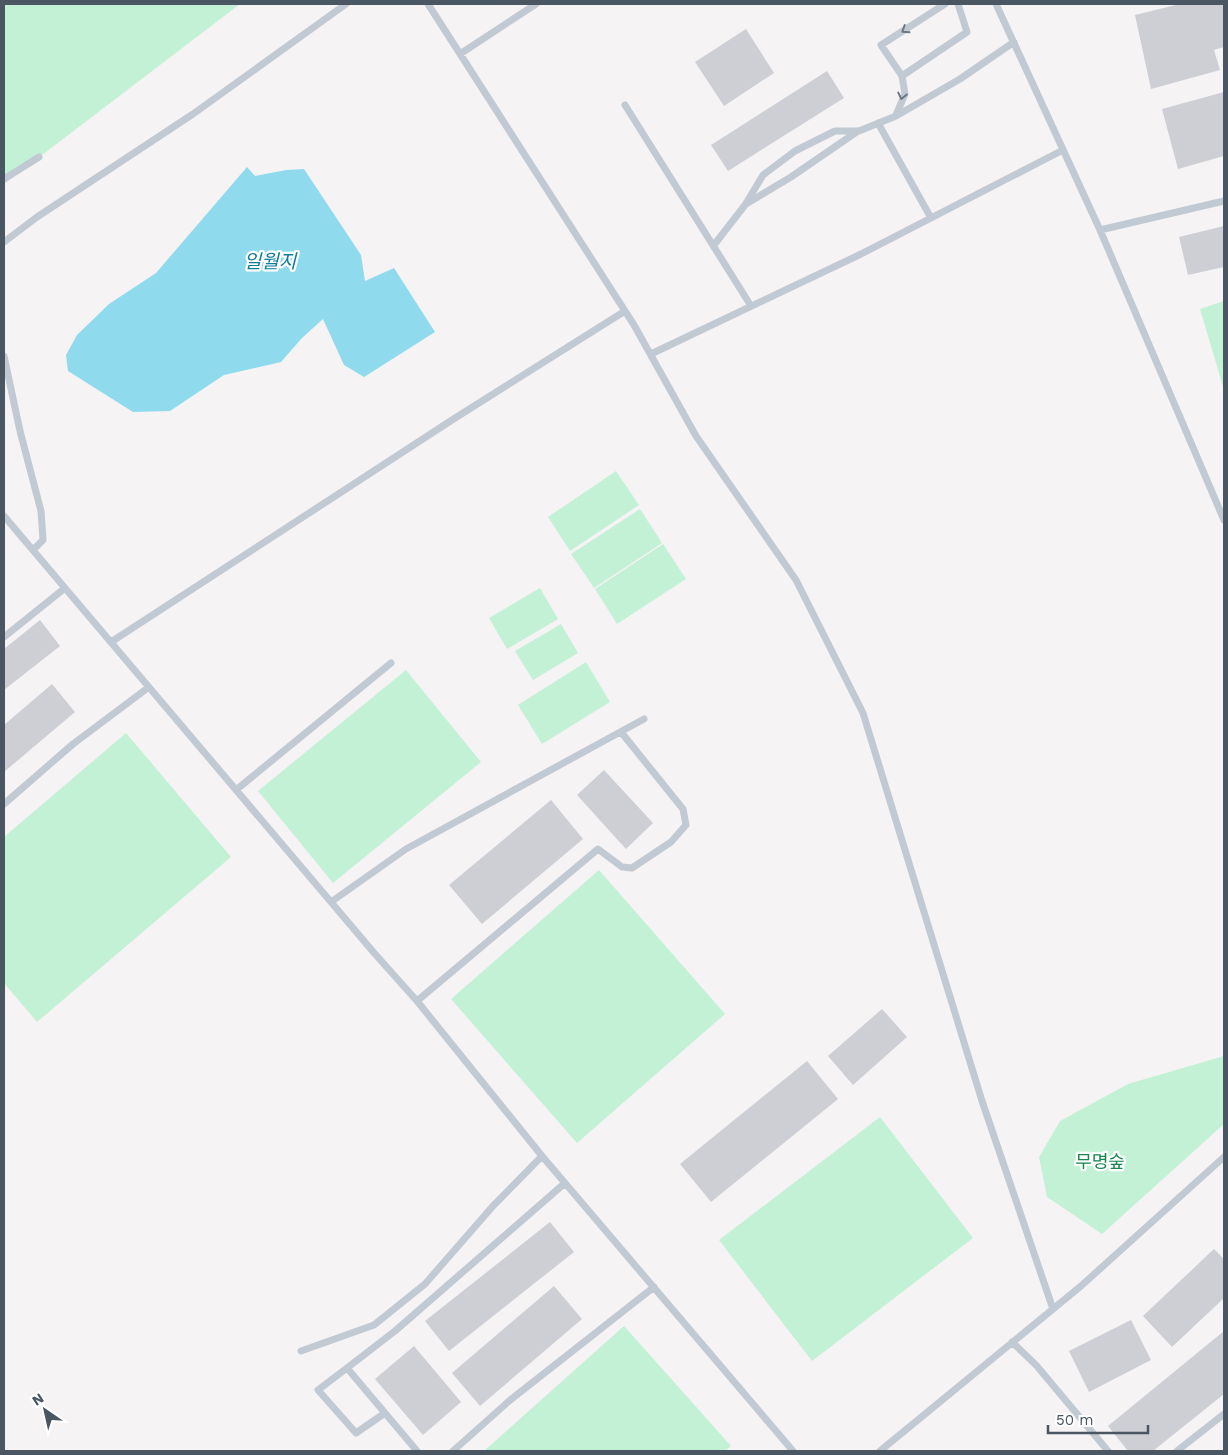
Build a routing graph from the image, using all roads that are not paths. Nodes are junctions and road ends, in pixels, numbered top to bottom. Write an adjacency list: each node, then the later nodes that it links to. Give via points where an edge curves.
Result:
1 (346, 4): 21 (lane, via 193,114)
2 (428, 4): 8 (lane)
3 (536, 4): 8 (lane)
4 (946, 4): 9 (lane, one-way to 9, via 881,45)
5 (958, 4): 9 (lane, via 967,32)
6 (996, 4): 7 (lane)
7 (1014, 42): 11 (lane, via 960,79); 14 (lane)
8 (460, 54): 24 (lane)
9 (902, 76): 11 (lane, one-way to 11, via 905,94)
10 (625, 105): 22 (lane)
11 (896, 116): 12 (lane)
12 (878, 123): 13 (lane); 19 (lane)
13 (858, 131): 18 (lane, via 791,178); 18 (lane, via 835,131 795,151 763,175)
14 (1064, 150): 19 (lane); 20 (lane)
15 (39, 157): 16 (lane)
16 (4, 179)
17 (1224, 201): 20 (lane)
18 (745, 205): 22 (lane)
19 (930, 218): 23 (lane)
20 (1100, 230): 28 (lane)
21 (4, 242)
22 (714, 246): 23 (lane)
23 (751, 306): 25 (lane)
24 (625, 311): 25 (lane); 32 (lane)
25 (651, 354): 45 (lane, via 696,436 796,580 863,713 982,1101)
26 (4, 356): 29 (lane, via 41,511 43,540)
27 (4, 516): 29 (lane)
28 (1224, 520)
29 (33, 550): 30 (lane)
30 (65, 588): 31 (lane); 32 (lane)
31 (4, 638)
32 (111, 642): 34 (lane)
33 (391, 663): 37 (lane)
34 (149, 687): 37 (lane); 38 (lane, via 73,744)
35 (644, 719): 36 (lane)
36 (621, 732): 39 (lane, via 406,849); 40 (lane, via 683,809 686,825 672,842 632,868 622,867 598,849)
37 (236, 790): 39 (lane)
38 (4, 804)
39 (330, 902): 40 (lane)
40 (417, 1001): 41 (lane)
41 (542, 1156): 43 (lane); 47 (lane, via 425,1284 374,1325)
42 (1224, 1157): 45 (lane)
43 (565, 1183): 44 (lane); 48 (lane, via 395,1331)
44 (654, 1287): 52 (lane, via 509,1401); 53 (lane)
45 (1053, 1309): 46 (lane)
46 (1012, 1342): 54 (lane); 55 (lane, via 1036,1365)
47 (301, 1351)
48 (346, 1368): 49 (lane); 49 (lane, via 318,1390 356,1433)
49 (385, 1413): 51 (lane)
50 (1224, 1414): 56 (lane)
51 (417, 1451)
52 (453, 1451)
53 (793, 1451)
54 (880, 1451)
55 (1108, 1451)
56 (1177, 1451)

